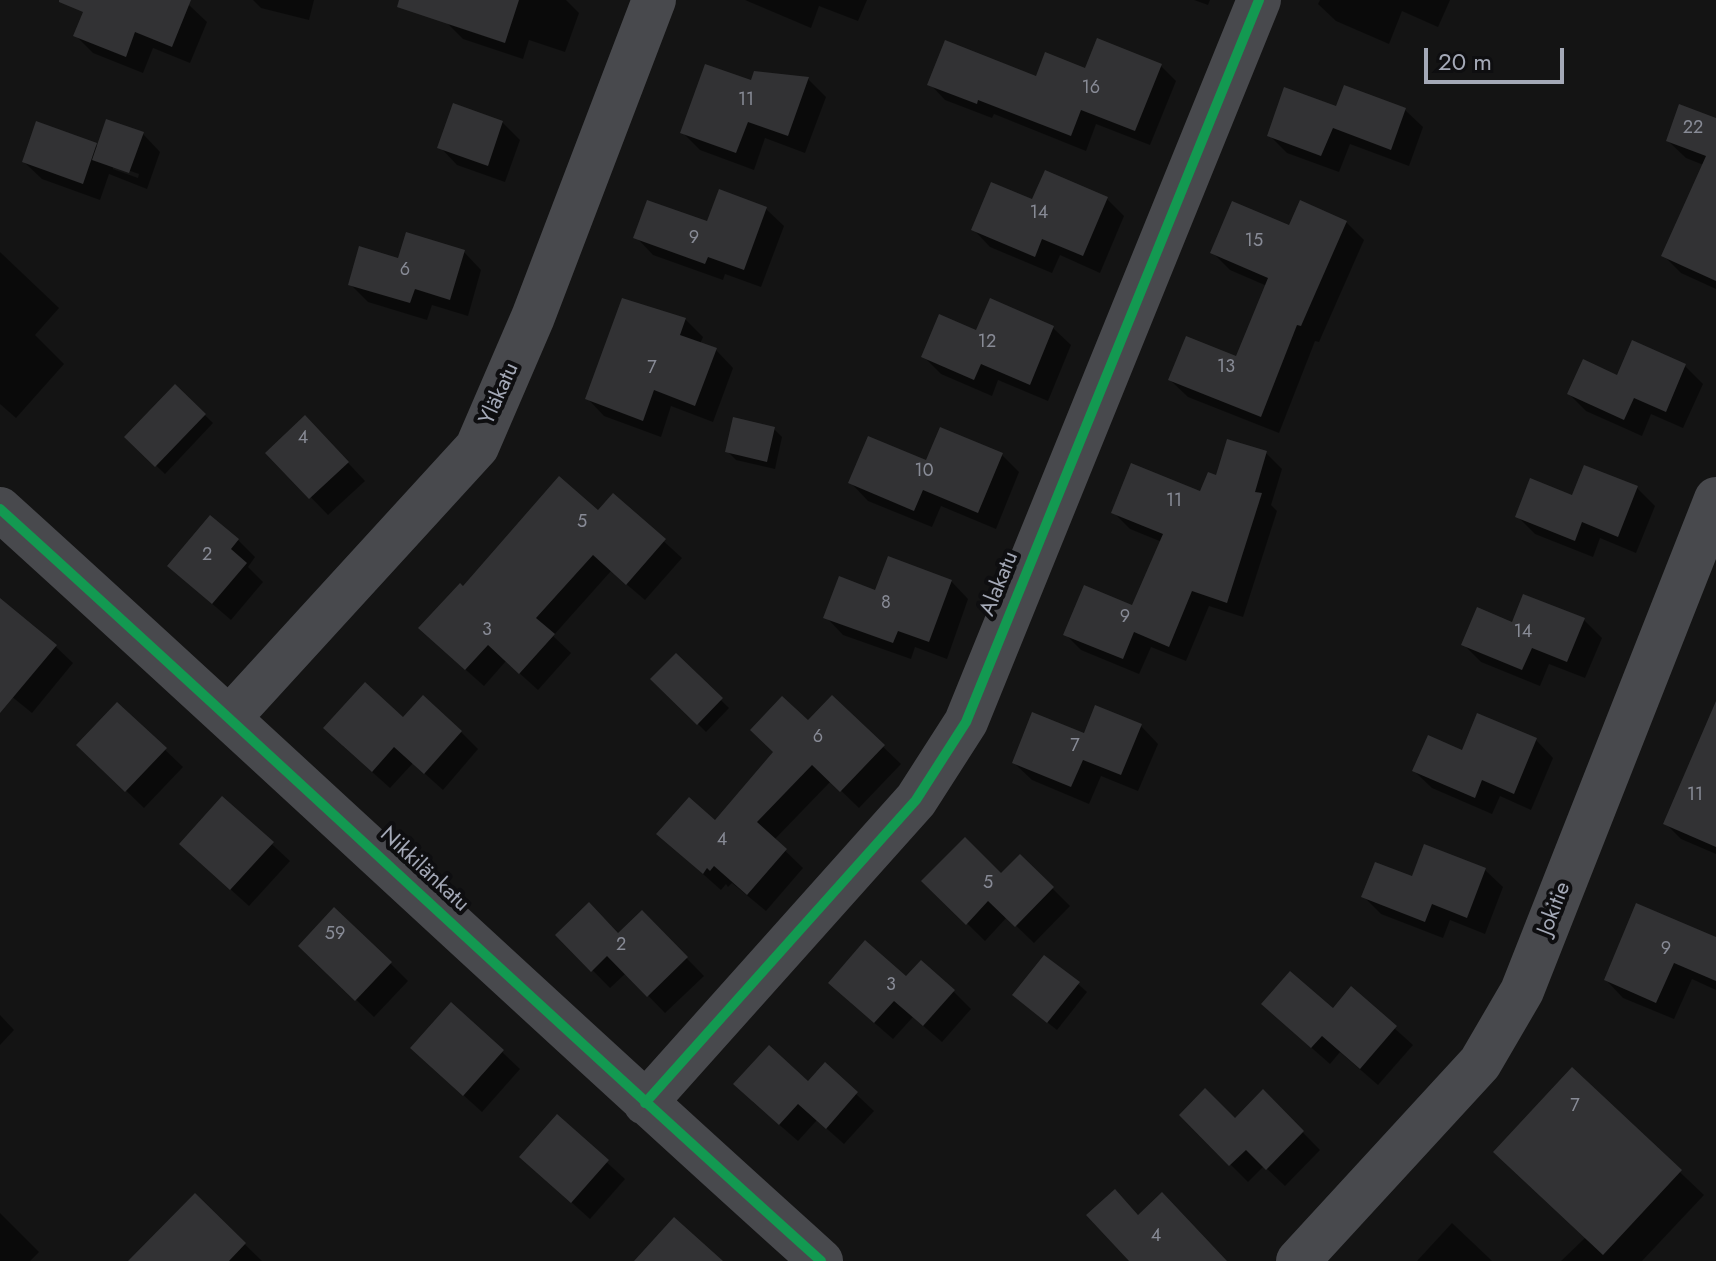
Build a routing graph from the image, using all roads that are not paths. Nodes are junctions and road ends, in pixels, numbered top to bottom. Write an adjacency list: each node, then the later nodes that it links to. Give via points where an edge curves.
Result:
1 (654, 0): 5 (street, Yläkatu, via 533,317 477,447)
2 (1259, 0): 6 (street, Alakatu, via 966,722 916,800)
3 (1716, 499): 8 (street, Jokitie, via 1522,991 1480,1063)
4 (0, 509): 5 (street, Nikkilänkatu)
5 (230, 717): 6 (street, Nikkilänkatu)
6 (645, 1103): 7 (street, Nikkilänkatu)
7 (821, 1261)
8 (1298, 1261)

